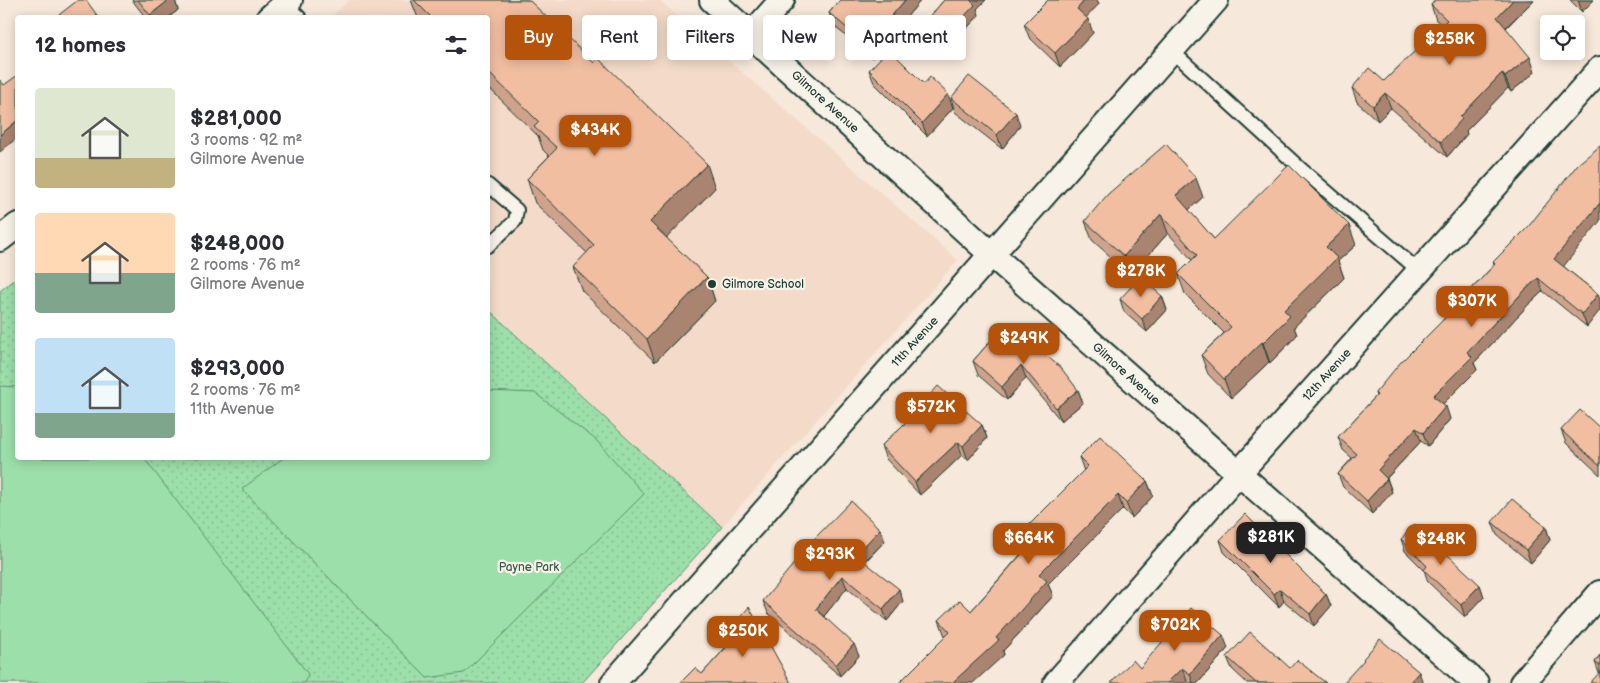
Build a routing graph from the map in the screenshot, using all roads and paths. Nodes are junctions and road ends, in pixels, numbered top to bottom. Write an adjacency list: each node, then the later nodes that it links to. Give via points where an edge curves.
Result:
1 (712, 0): 4 (street, Gilmore Avenue)
2 (782, 0): 5 (street)
3 (1216, 0): 7 (street, 11th Avenue)
4 (729, 15)
5 (753, 33)
6 (753, 37): 13 (street, Gilmore Avenue)
7 (1172, 51): 13 (street, 11th Avenue); 14 (lane)
8 (1600, 69): 14 (street, 12th Avenue)
9 (490, 188): 12 (lane, via 517,210 515,220)
10 (15, 227): 11 (street)
11 (0, 239)
12 (490, 244)
13 (992, 255): 15 (street, Gilmore Avenue); 17 (street, 11th Avenue)
14 (1419, 271): 15 (street, 12th Avenue)
15 (1238, 474): 18 (street, 12th Avenue); 19 (street, Gilmore Avenue)
16 (1600, 593): 20 (street)
17 (613, 683)
18 (1056, 683)
19 (1476, 683)
20 (1522, 683)

